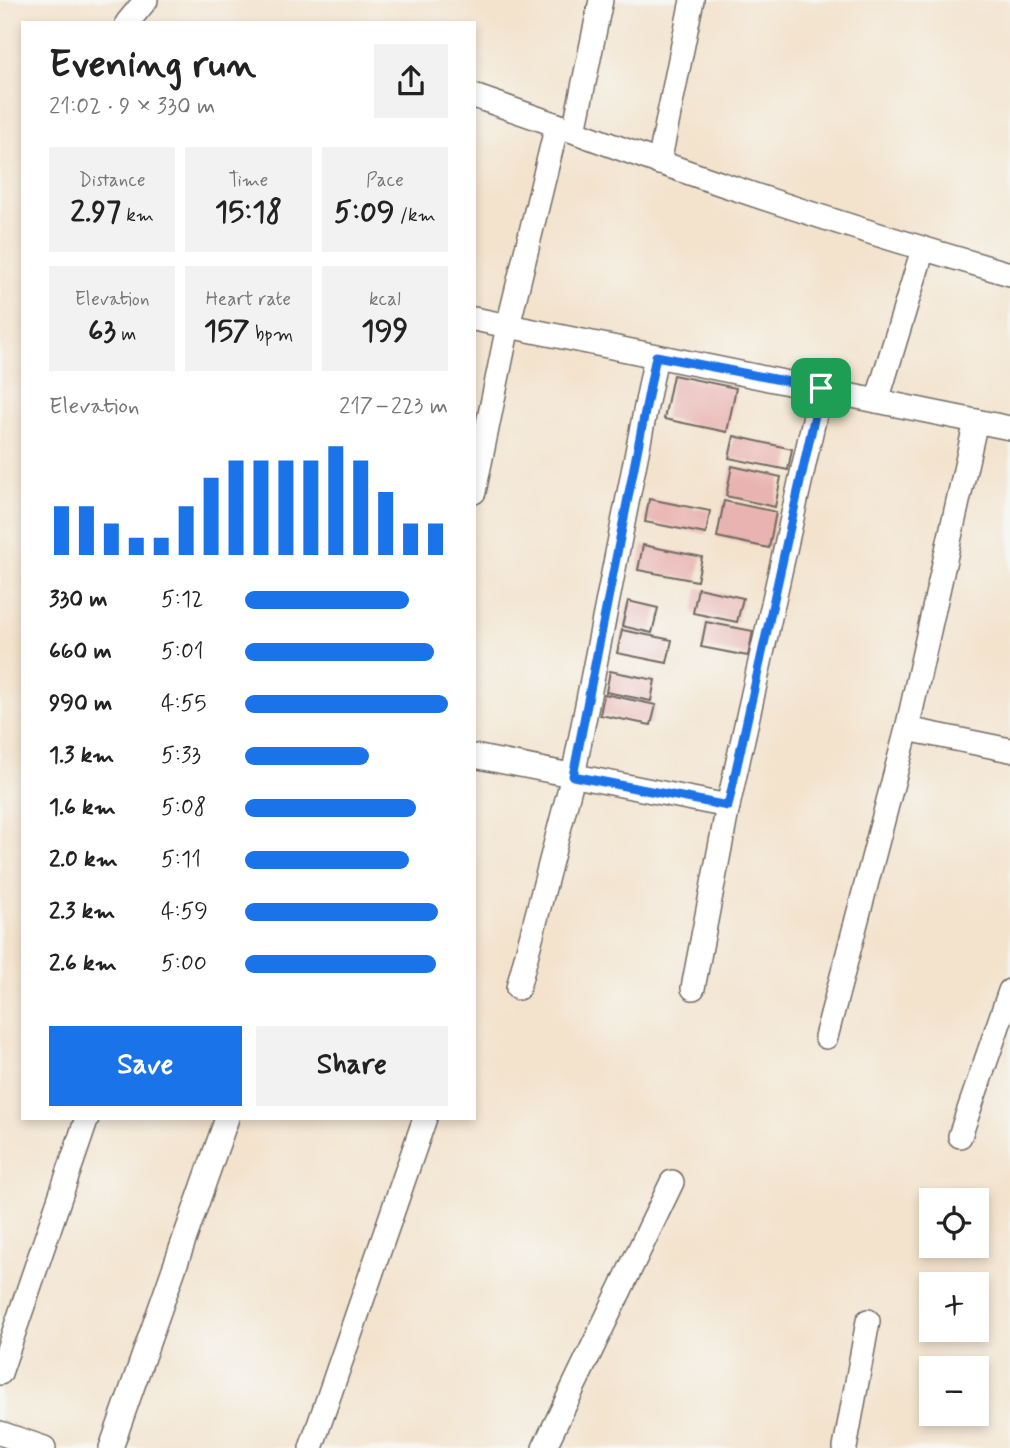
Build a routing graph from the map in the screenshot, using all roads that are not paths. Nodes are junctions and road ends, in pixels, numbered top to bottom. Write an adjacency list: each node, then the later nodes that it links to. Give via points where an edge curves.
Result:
1 (146, 0): 4 (street)
2 (601, 0): 6 (street)
3 (692, 0): 7 (street)
4 (129, 21)
5 (476, 97): 6 (street)
6 (565, 128): 7 (street); 11 (street)
7 (659, 163): 8 (street)
8 (923, 249): 9 (street); 14 (street)
9 (1010, 274)
10 (476, 319): 11 (street)
11 (508, 326): 12 (street); 17 (street)
12 (656, 356): 13 (street); 21 (street)
13 (821, 388): 14 (street); 22 (street)
14 (877, 401): 15 (street)
15 (976, 421): 16 (street); 18 (street)
16 (1010, 428)
17 (476, 482)
18 (907, 729): 19 (street); 26 (street)
19 (1010, 750)
20 (476, 756): 21 (street)
21 (573, 776): 22 (street); 23 (street)
22 (728, 806): 24 (street)
23 (518, 988)
24 (693, 988)
25 (1010, 991): 30 (street)
26 (827, 1037)
27 (87, 1120): 33 (street)
28 (226, 1120): 36 (street)
29 (424, 1120): 37 (street)
30 (960, 1136)
31 (672, 1182): 38 (street)
32 (868, 1321): 39 (street)
33 (0, 1373)
34 (0, 1433): 35 (street)
35 (44, 1448)
36 (111, 1448)
37 (312, 1448)
38 (544, 1448)
39 (845, 1448)

